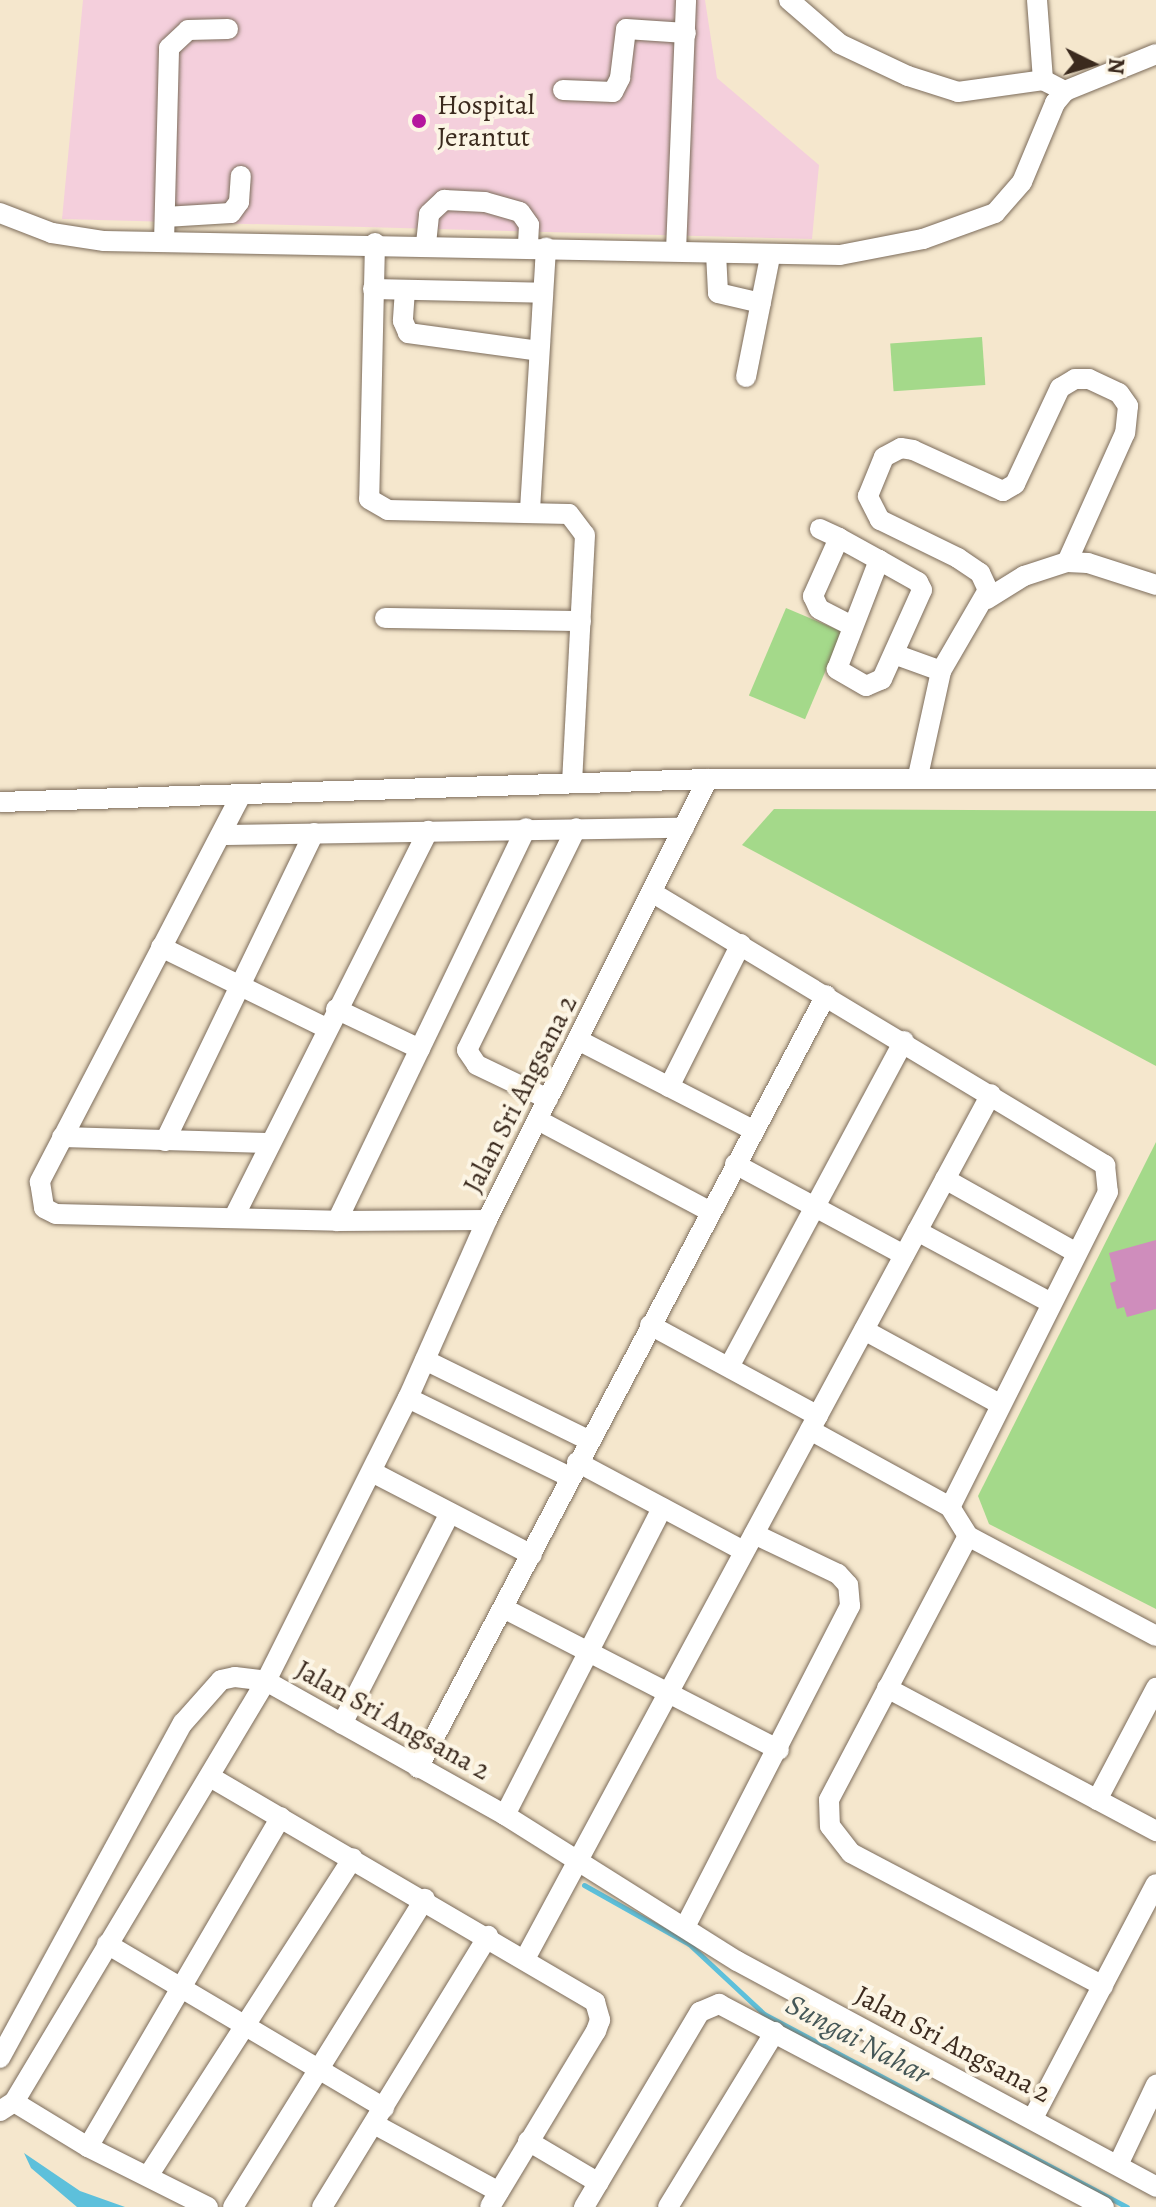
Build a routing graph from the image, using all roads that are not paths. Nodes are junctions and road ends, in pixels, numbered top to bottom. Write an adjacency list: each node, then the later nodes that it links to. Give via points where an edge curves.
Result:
1 (686, 0): 5 (street)
2 (789, 0): 7 (street, via 840,44 958,92)
3 (1037, 0): 7 (street)
4 (228, 29): 12 (street, via 188,30 169,48)
5 (686, 33): 8 (street, via 626,29 620,78 613,92); 17 (street)
6 (1156, 54): 9 (street)
7 (1043, 80): 9 (street)
8 (563, 90)
9 (1065, 91): 19 (street, via 1022,182 995,213 876,249)
10 (241, 176): 12 (street, via 239,202 231,213)
11 (0, 213): 13 (street, via 52,233)
12 (165, 217): 13 (street)
13 (164, 242): 14 (street)
14 (375, 243): 15 (street); 20 (street)
15 (426, 244): 16 (street); 16 (street, via 429,214 444,200 485,202 520,212)
16 (537, 247): 17 (street); 22 (street)
17 (676, 251): 18 (street)
18 (716, 253): 19 (street); 23 (street, via 718,293)
19 (770, 257): 23 (street)
20 (373, 289): 21 (street); 26 (street, via 369,499 388,510)
21 (405, 290): 22 (street); 24 (street, via 404,328 415,336)
22 (543, 293): 24 (street)
23 (761, 303): 25 (street)
24 (539, 351): 26 (street)
25 (746, 377)
26 (530, 510): 34 (street, via 569,514 585,535)
27 (820, 529): 28 (street)
28 (839, 538): 29 (street); 35 (street, via 813,596 819,609)
29 (879, 560): 35 (street); 36 (street, via 922,590)
30 (1067, 562): 31 (street, via 1088,563); 32 (street, via 1024,576); 32 (street, via 1116,459 1128,419 1119,393 1089,379 1075,379 1060,388 1010,489 992,489 901,448 884,457 873,476 868,496 880,520 980,573)
31 (1156, 585)
32 (987, 599): 37 (street)
33 (385, 618): 34 (street)
34 (581, 621): 41 (street)
35 (852, 626): 36 (street, via 837,669 840,675 866,686 878,683)
36 (894, 654): 37 (street)
37 (941, 671): 38 (street)
38 (918, 776): 39 (street); 40 (street)
39 (708, 779): 41 (street); 46 (street, Jalan Sri Angsana 2)
40 (1156, 779)
41 (572, 783): 42 (street)
42 (240, 797): 43 (street); 49 (street)
43 (0, 802)
44 (526, 828): 45 (street); 47 (street); 59 (street)
45 (576, 828): 46 (street); 62 (street, via 467,1050 477,1065)
46 (684, 828): 50 (street, Jalan Sri Angsana 2)
47 (428, 831): 48 (street); 55 (street)
48 (314, 833): 49 (street); 53 (street)
49 (221, 835): 52 (street)
50 (653, 893): 51 (street); 57 (street, Jalan Sri Angsana 2)
51 (741, 944): 54 (street); 60 (street)
52 (161, 947): 53 (street); 65 (street)
53 (241, 986): 56 (street); 66 (street)
54 (826, 995): 58 (street); 64 (street)
55 (336, 1009): 56 (street); 59 (street)
56 (326, 1028): 67 (street)
57 (578, 1040): 60 (street); 62 (street, Jalan Sri Angsana 2)
58 (904, 1041): 61 (street); 70 (street)
59 (420, 1049): 74 (street)
60 (669, 1087): 64 (street)
61 (991, 1094): 69 (street); 76 (street, via 1110,1173 1108,1192)
62 (548, 1099): 63 (street, Jalan Sri Angsana 2)
63 (538, 1120): 71 (street); 73 (street, Jalan Sri Angsana 2)
64 (753, 1130): 68 (street)
65 (62, 1137): 66 (street); 72 (street, via 38,1192 44,1208 56,1214)
66 (165, 1141): 67 (street)
67 (267, 1143): 72 (street)
68 (735, 1164): 70 (street); 71 (street)
69 (945, 1179): 75 (street); 76 (street)
70 (815, 1207): 77 (street); 82 (street)
71 (709, 1211): 79 (street)
72 (235, 1215): 74 (street)
73 (487, 1220): 74 (street); 81 (street, Jalan Sri Angsana 2)
74 (337, 1221)
75 (917, 1231): 77 (street); 78 (street)
76 (1077, 1253): 78 (street)
77 (904, 1255): 80 (street)
78 (1051, 1303): 84 (street)
79 (650, 1325): 82 (street); 86 (street)
80 (864, 1330): 84 (street); 85 (street)
81 (425, 1360): 83 (street, Jalan Sri Angsana 2); 86 (street)
82 (729, 1367): 85 (street)
83 (408, 1398): 87 (street); 88 (street, Jalan Sri Angsana 2)
84 (1000, 1404): 89 (street)
85 (814, 1423): 89 (street); 93 (street)
86 (590, 1441): 87 (street)
87 (573, 1470): 90 (street); 94 (street)
88 (372, 1472): 91 (street); 98 (street, Jalan Sri Angsana 2)
89 (950, 1507): 92 (street)
90 (662, 1508): 93 (street); 97 (street)
91 (450, 1513): 94 (street); 102 (street)
92 (968, 1536): 96 (street); 99 (street)
93 (749, 1542): 101 (street); 103 (street, via 838,1574 850,1595 846,1617)
94 (532, 1555): 95 (street)
95 (505, 1609): 97 (street); 104 (street)
96 (1156, 1636)
97 (590, 1654): 101 (street); 107 (street)
98 (266, 1681): 102 (street, Jalan Sri Angsana 2); 105 (street); 123 (street, via 221,1680 183,1723)
99 (887, 1688): 106 (street); 119 (street, via 829,1800 835,1837 851,1853)
100 (1156, 1688): 106 (street)
101 (668, 1694): 103 (street); 111 (street)
102 (342, 1724): 104 (street, Jalan Sri Angsana 2)
103 (779, 1750): 115 (street)
104 (418, 1768): 107 (street, Jalan Sri Angsana 2)
105 (212, 1778): 108 (street); 117 (street)
106 (1097, 1800): 109 (street)
107 (505, 1815): 111 (street, Jalan Sri Angsana 2)
108 (281, 1817): 110 (street); 120 (street)
109 (1156, 1831)
110 (353, 1858): 113 (street); 121 (street)
111 (579, 1860): 115 (street, Jalan Sri Angsana 2); 118 (street)
112 (1156, 1884): 114 (street)
113 (425, 1899): 116 (street); 124 (street)
114 (1150, 1909): 119 (street)
115 (686, 1925): 128 (street, Jalan Sri Angsana 2, via 737,1961)
116 (488, 1936): 118 (street); 127 (street)
117 (107, 1944): 120 (street); 126 (street)
118 (526, 1957): 129 (street, via 595,2002 600,2020)
119 (1103, 1986): 128 (street)
120 (181, 1988): 121 (street); 130 (street)
121 (245, 2026): 124 (street); 132 (street)
122 (775, 2032): 133 (street, via 709,2004); 140 (street); 141 (street)
123 (0, 2058)
124 (319, 2070): 127 (street); 137 (street)
125 (1156, 2085): 131 (street)
126 (7, 2106): 130 (street)
127 (379, 2116): 135 (street); 138 (street)
128 (1033, 2118): 131 (street, Jalan Sri Angsana 2)
129 (528, 2141): 133 (street); 135 (street)
130 (88, 2147): 132 (street)
131 (1118, 2165): 134 (street, Jalan Sri Angsana 2)
132 (148, 2176): 136 (street)
133 (599, 2183): 139 (street)
134 (1156, 2187)
135 (495, 2199)
136 (208, 2207)
137 (233, 2207)
138 (322, 2207)
139 (584, 2207)
140 (668, 2207)
141 (1104, 2207)

